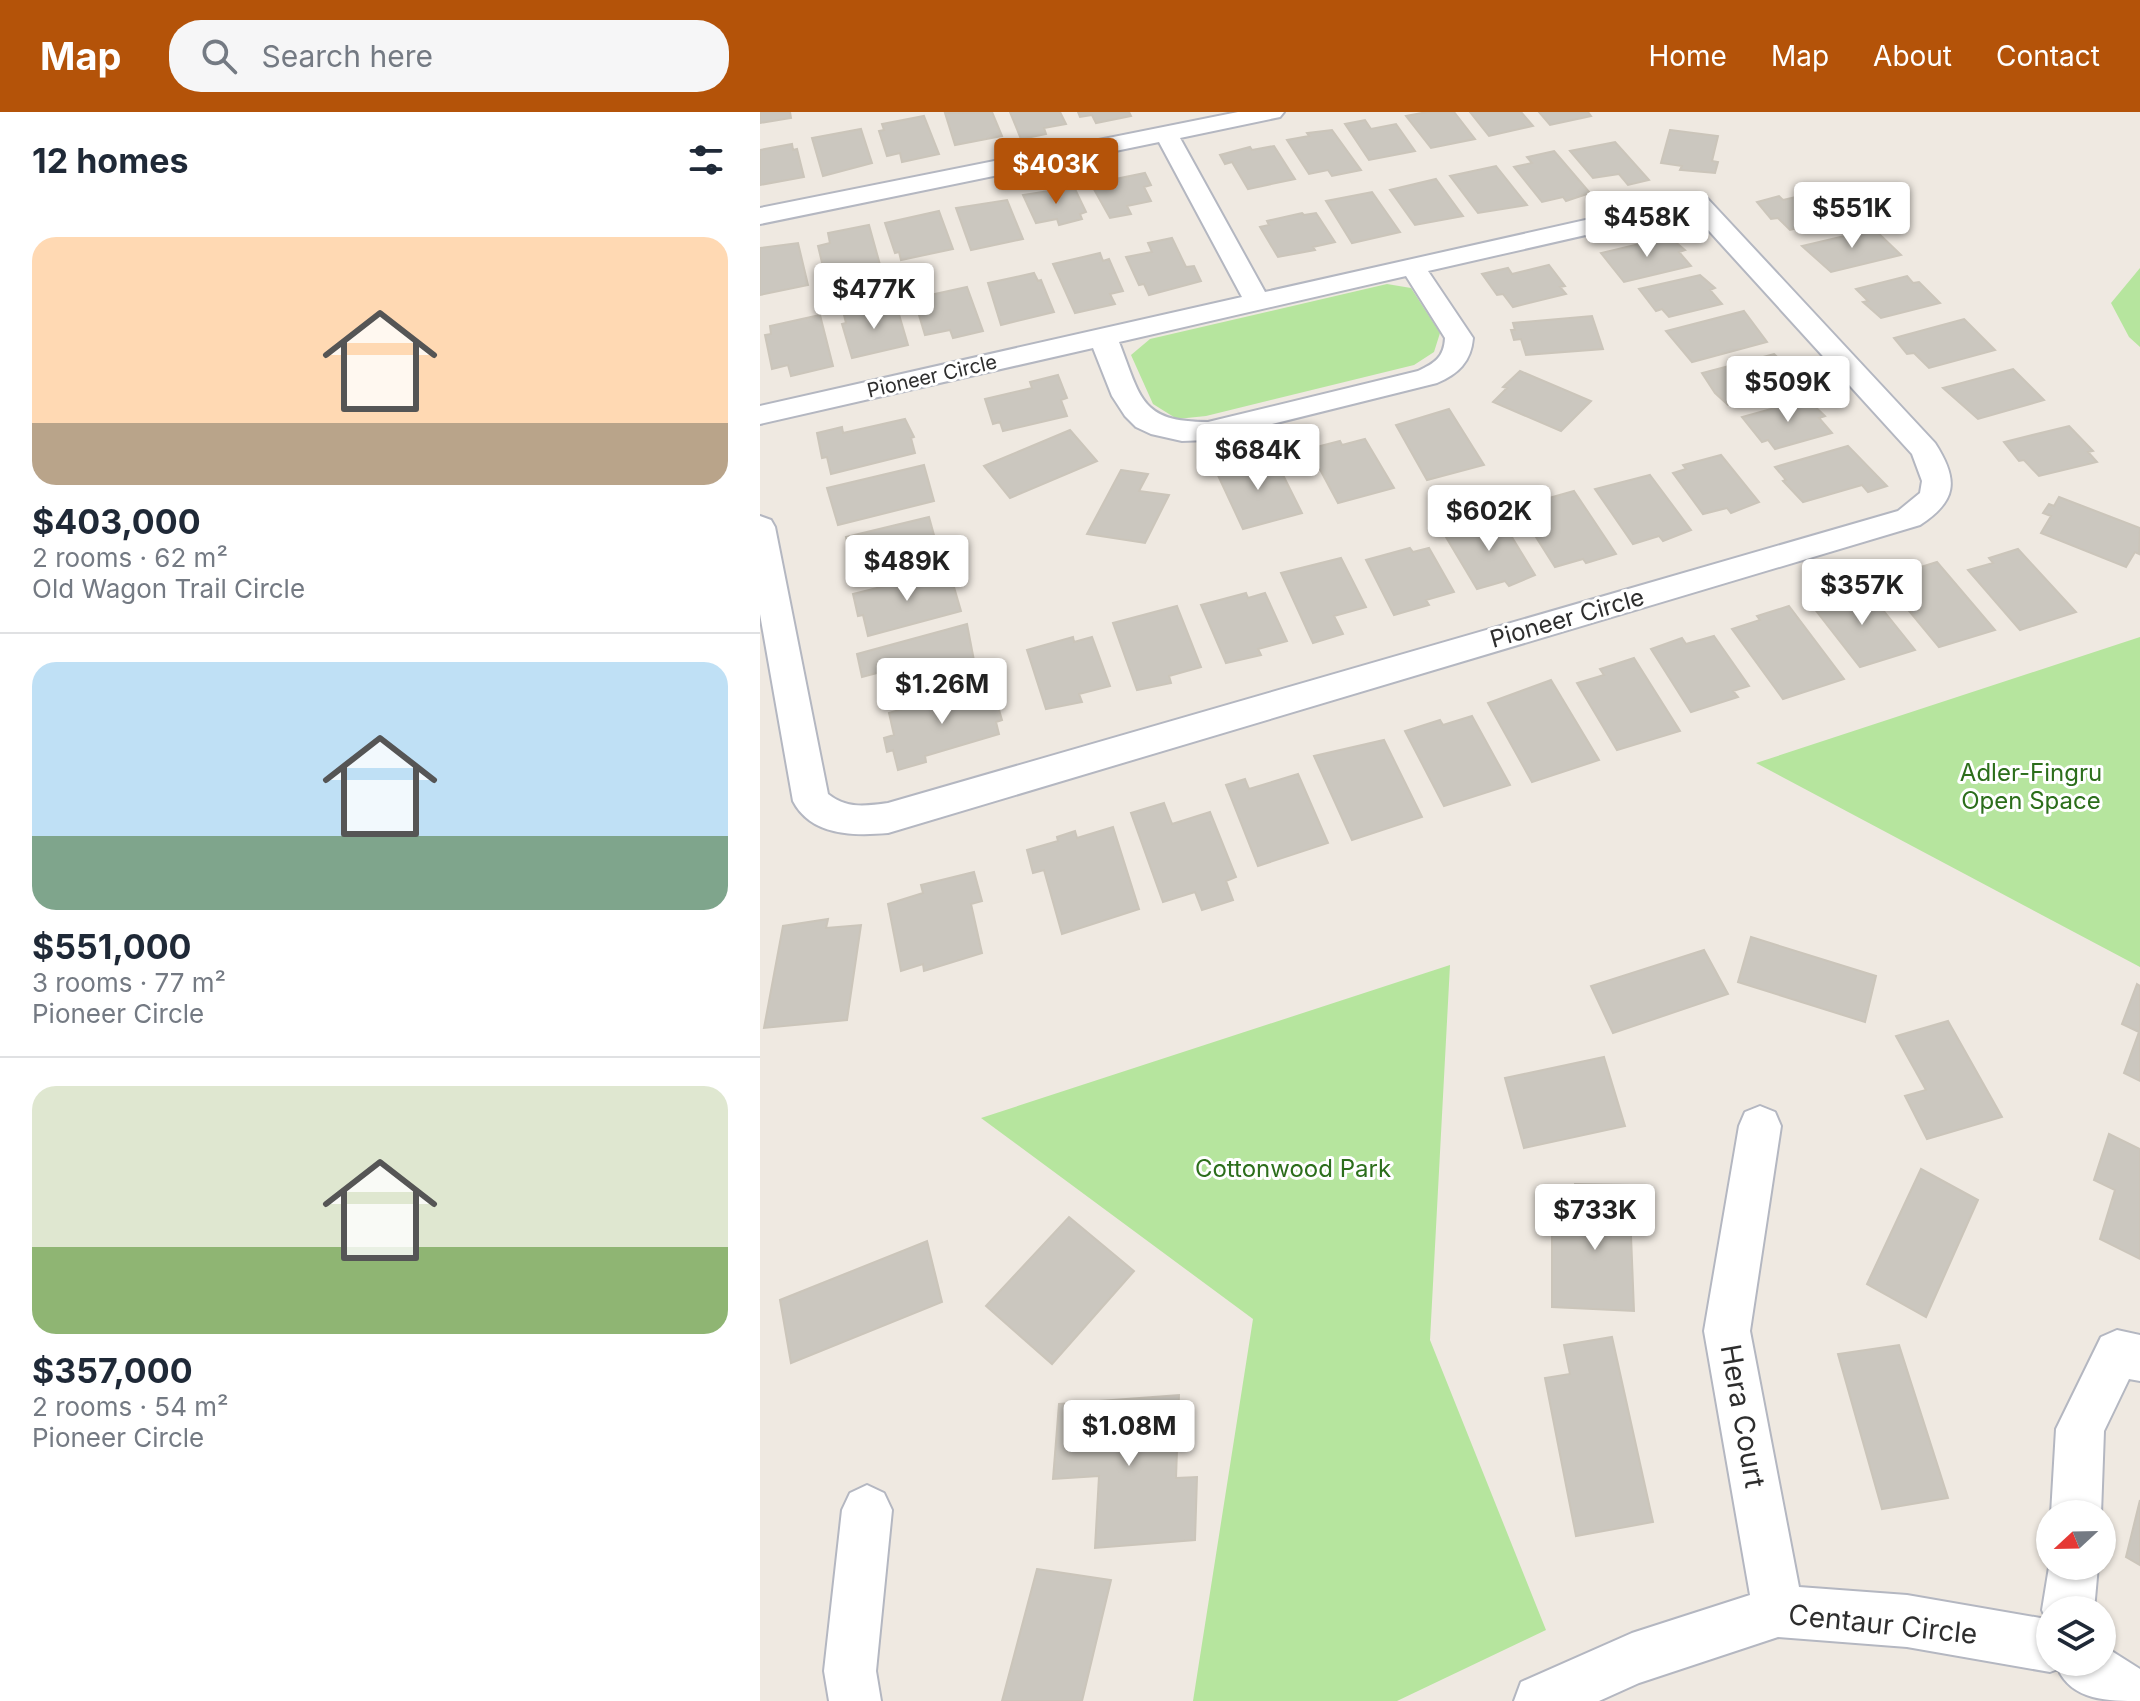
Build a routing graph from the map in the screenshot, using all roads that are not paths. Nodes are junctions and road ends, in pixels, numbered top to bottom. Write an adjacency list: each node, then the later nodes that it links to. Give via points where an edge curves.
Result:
1 (1272, 112): 2 (street)
2 (1166, 134): 3 (street); 5 (street)
3 (760, 216)
4 (1412, 266): 5 (street, Pioneer Circle); 6 (street, via 1459,338 1450,366 1427,377 1208,431 1180,433 1153,426 1133,411); 8 (street, Pioneer Circle, via 1697,202 1925,450 1938,491 1930,505 1909,518 904,813 860,820 830,818 811,801)
5 (1257, 301): 6 (street, Pioneer Circle)
6 (1103, 337): 7 (street, Pioneer Circle)
7 (760, 415)
8 (760, 527)
9 (1760, 1126): 13 (street, Hera Court, via 1727,1331)
10 (2140, 1358): 11 (street, via 2117,1353 2080,1429)
11 (2077, 1500)
12 (867, 1510): 17 (street, via 850,1671)
13 (1778, 1611): 14 (street, Centaur Circle, via 1907,1621); 18 (street, Centaur Circle, via 1632,1659)
14 (2036, 1644)
15 (2103, 1676): 16 (street)
16 (2140, 1699)
17 (855, 1701)
18 (1540, 1701)

